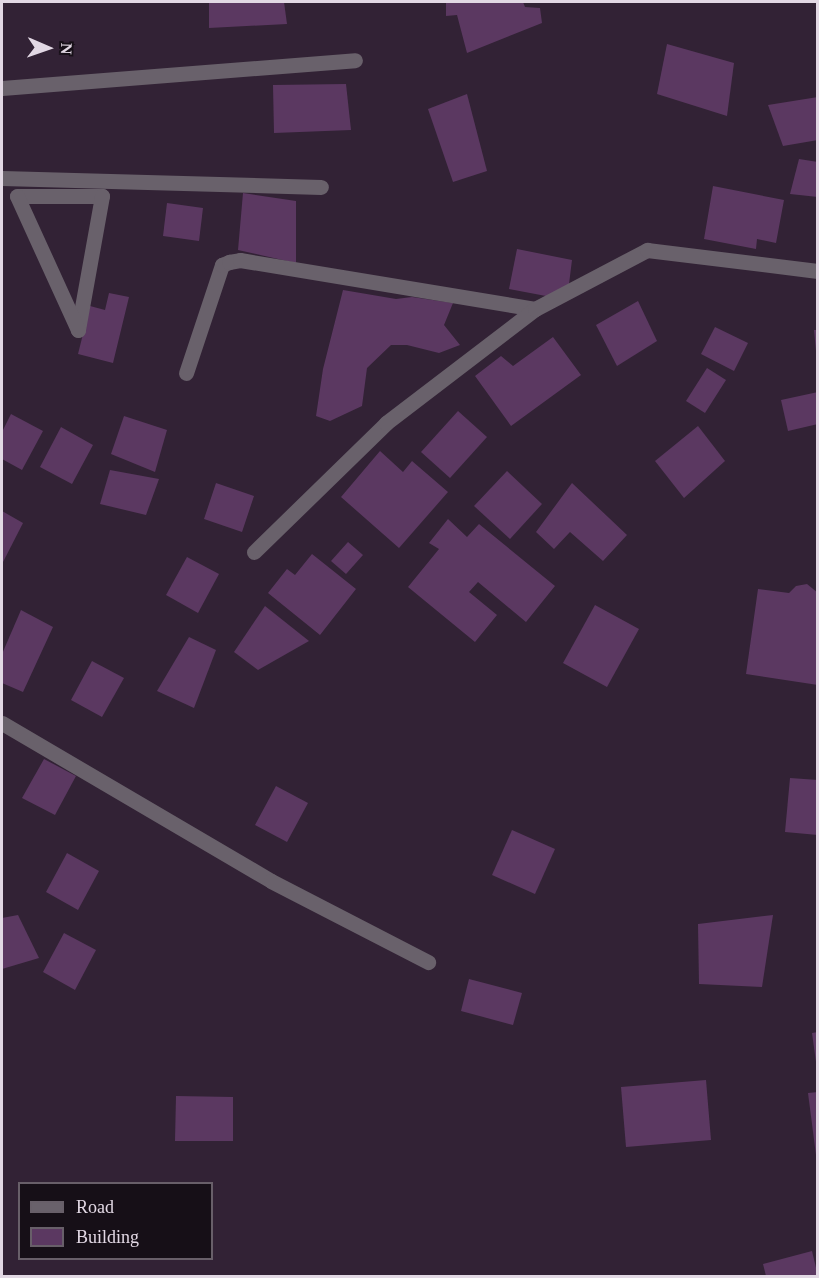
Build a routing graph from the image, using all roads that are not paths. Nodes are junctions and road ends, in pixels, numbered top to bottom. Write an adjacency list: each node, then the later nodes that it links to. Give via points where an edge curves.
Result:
1 (355, 60): 2 (street)
2 (2, 88)
3 (2, 178): 5 (street)
4 (2, 184): 6 (street)
5 (321, 187)
6 (17, 196): 6 (street, via 73,320 78,330 102,196)
7 (818, 271): 8 (street, via 646,250)
8 (535, 309): 9 (street, via 240,260 229,262 222,265); 10 (street, via 386,423)
9 (186, 373)
10 (254, 552)
11 (2, 723): 12 (street, via 271,881)
12 (428, 962)

